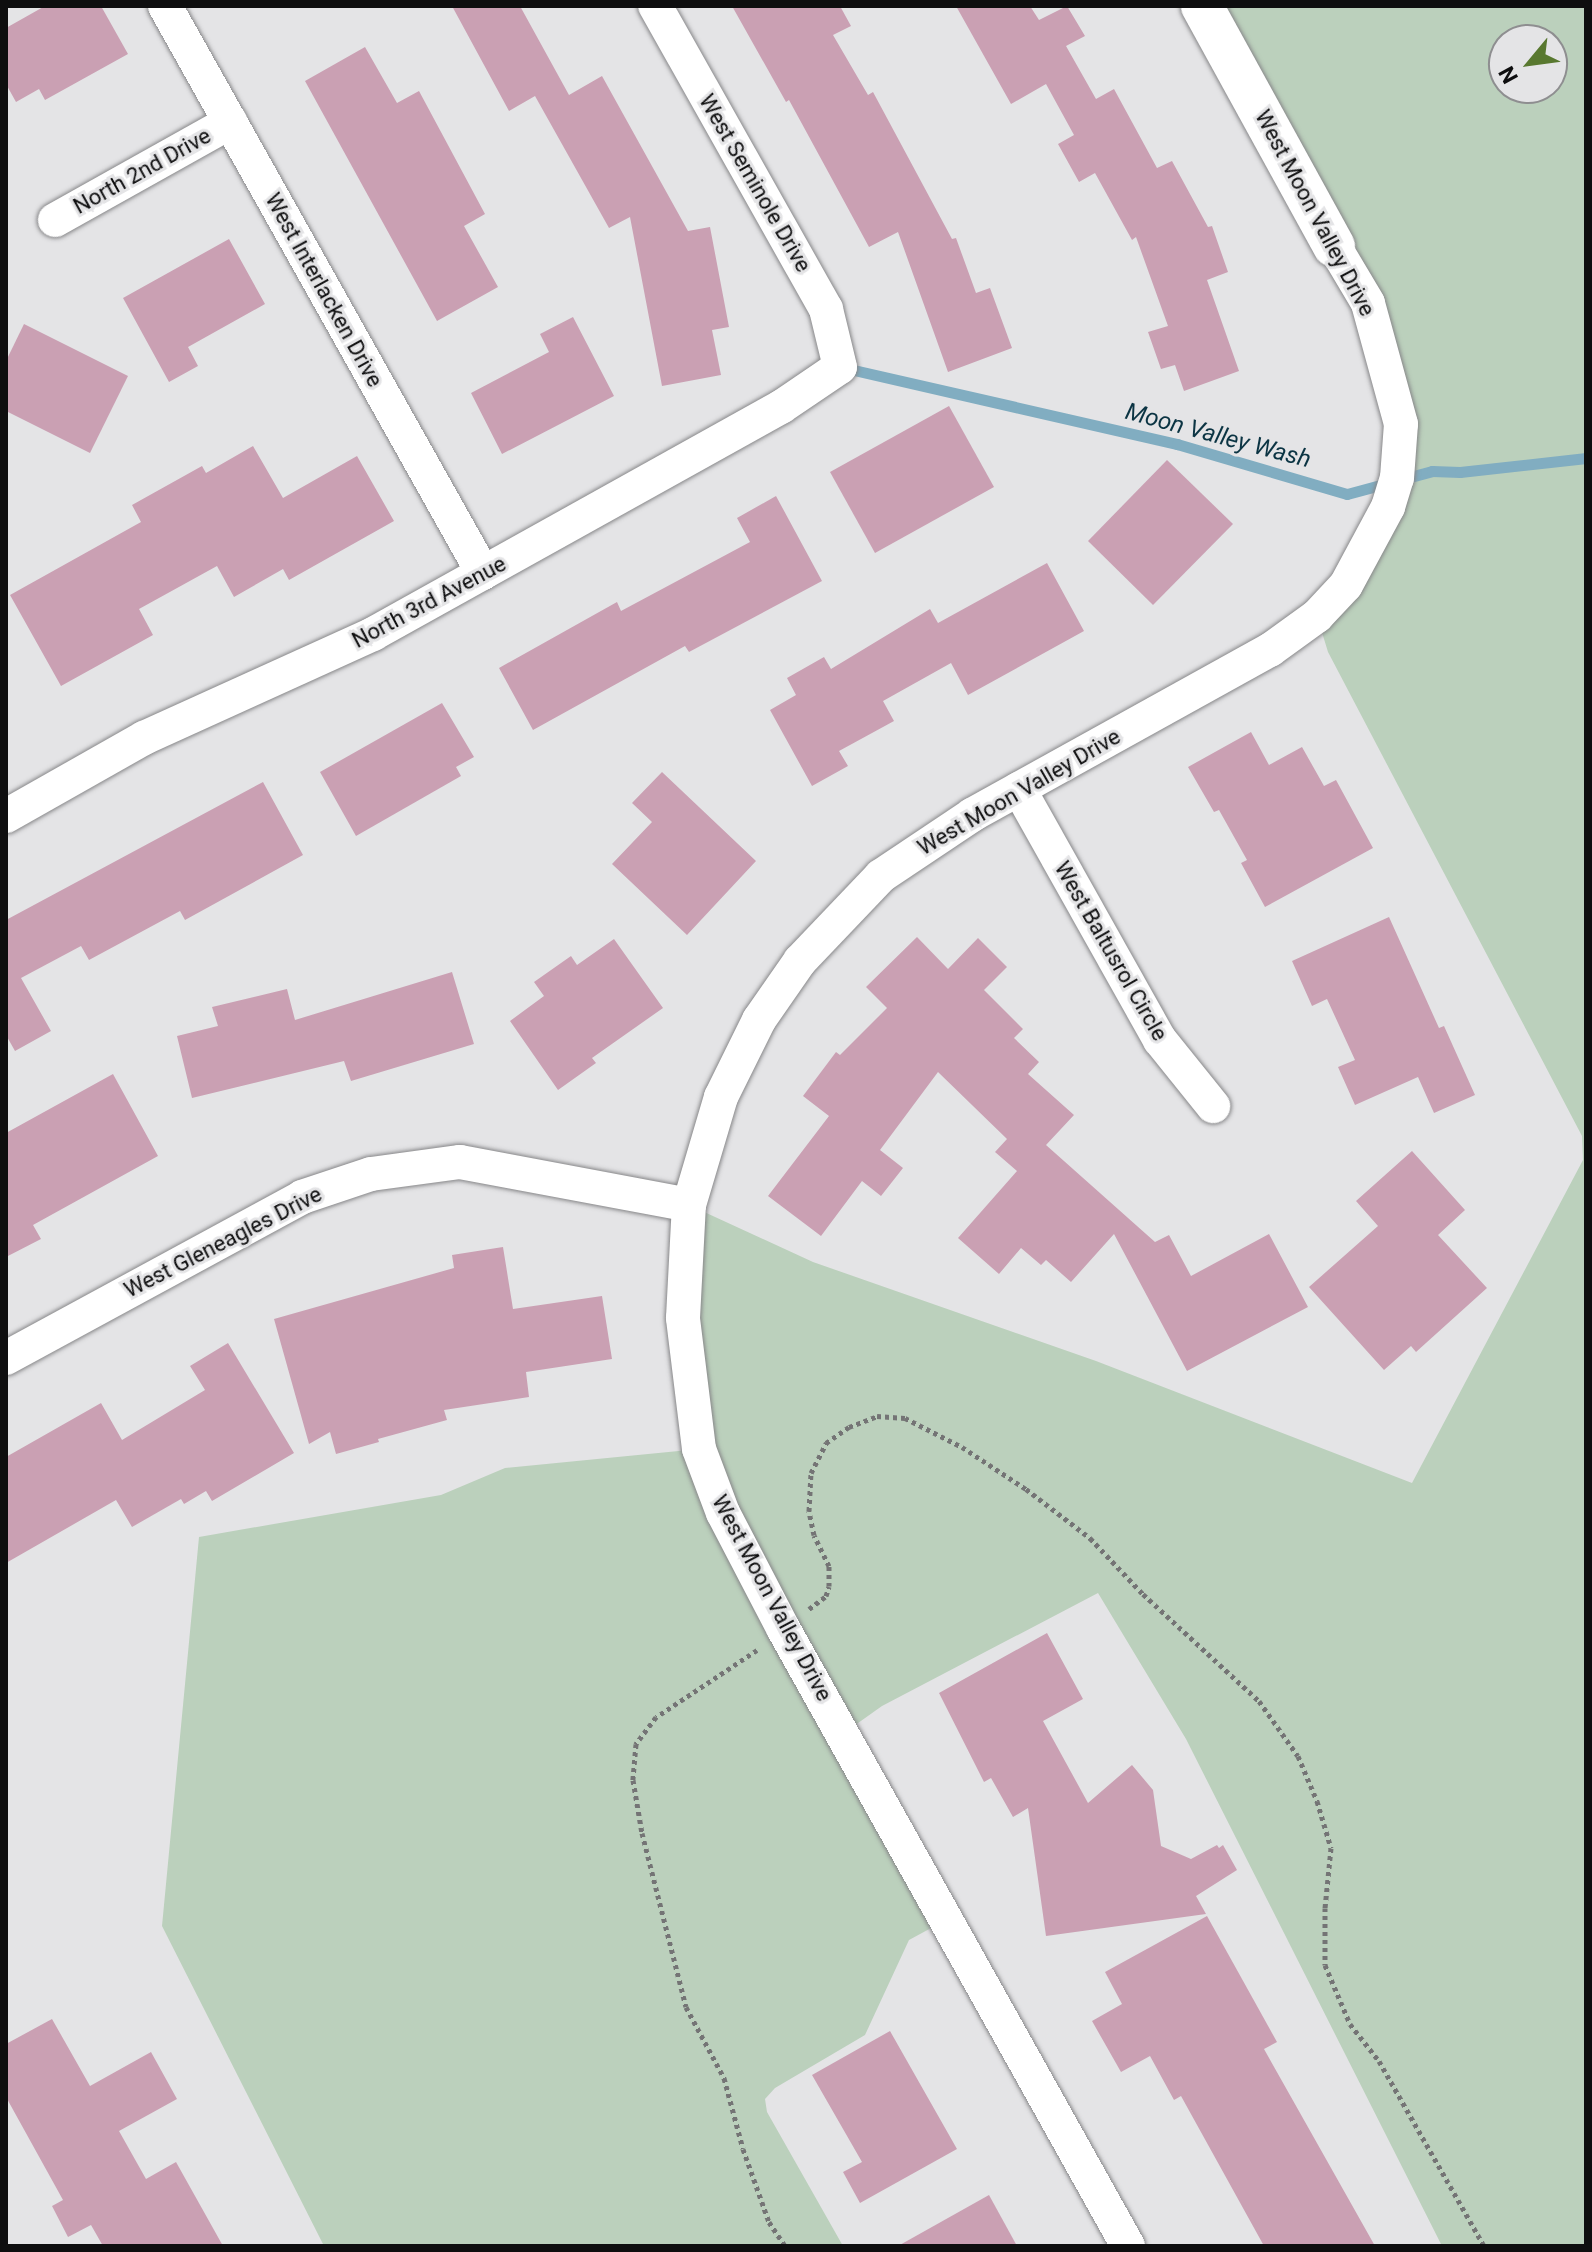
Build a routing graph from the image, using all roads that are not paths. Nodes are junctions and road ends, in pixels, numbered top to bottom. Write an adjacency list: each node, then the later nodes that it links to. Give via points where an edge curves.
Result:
1 (165, 6): 4 (street, West Interlacken Drive)
2 (655, 6): 7 (street, West Seminole Drive, via 826,309)
3 (1202, 6): 6 (street, West Moon Valley Drive)
4 (230, 122): 5 (street, North 2nd Drive); 8 (street, West Interlacken Drive)
5 (55, 220)
6 (1334, 246): 9 (street, West Moon Valley Drive, via 1368,303 1401,424 1397,478 1388,507 1346,585 1317,616 1270,650)
7 (840, 367): 8 (street, North 3rd Avenue, via 781,407)
8 (483, 573): 10 (street, North 3rd Avenue, via 373,634 144,738)
9 (1019, 789): 11 (street, West Baltusrol Circle, via 1160,1040); 12 (street, West Moon Valley Drive, via 881,876 800,961 759,1020 721,1097)
10 (6, 816)
11 (1213, 1106)
12 (689, 1205): 13 (street, West Gleneagles Drive, via 460,1162 371,1174 302,1197); 14 (street, West Moon Valley Drive, via 683,1318 699,1449 723,1513)
13 (6, 1358)
14 (1128, 2246)

